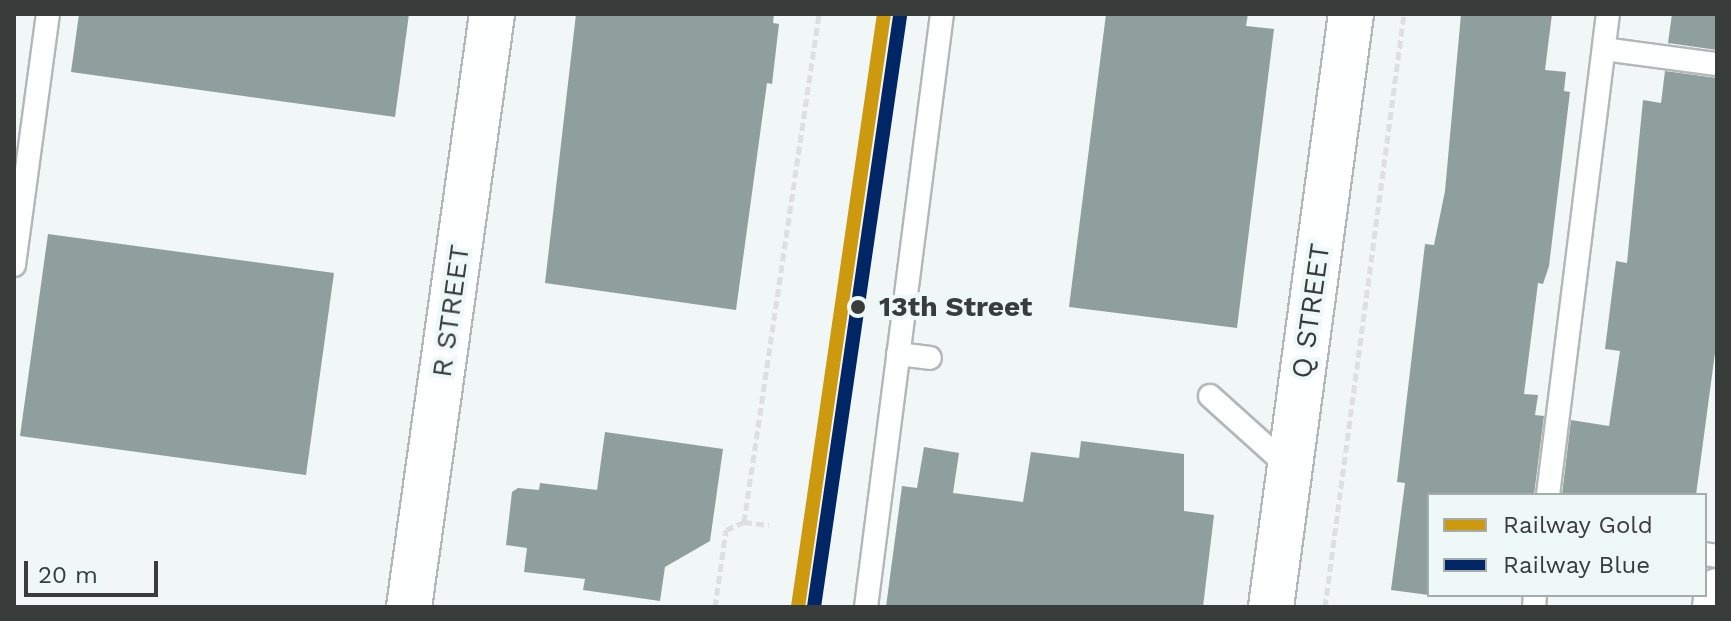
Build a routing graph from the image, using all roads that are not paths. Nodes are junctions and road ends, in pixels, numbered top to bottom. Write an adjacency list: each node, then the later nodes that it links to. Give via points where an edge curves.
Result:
1 (48, 14): 8 (lane)
2 (492, 14): 15 (street, R STREET)
3 (942, 14): 9 (lane)
4 (1351, 14): 12 (street, Q STREET)
5 (1608, 14): 6 (lane)
6 (1604, 49): 7 (lane); 13 (lane)
7 (1717, 64)
8 (14, 265)
9 (898, 354): 10 (lane); 16 (lane)
10 (930, 358)
11 (1210, 396): 12 (lane)
12 (1290, 468): 17 (street, Q STREET)
13 (1548, 493)
14 (1717, 591): 18 (street)
15 (409, 607)
16 (866, 607)
17 (1271, 607)
18 (1715, 607)

